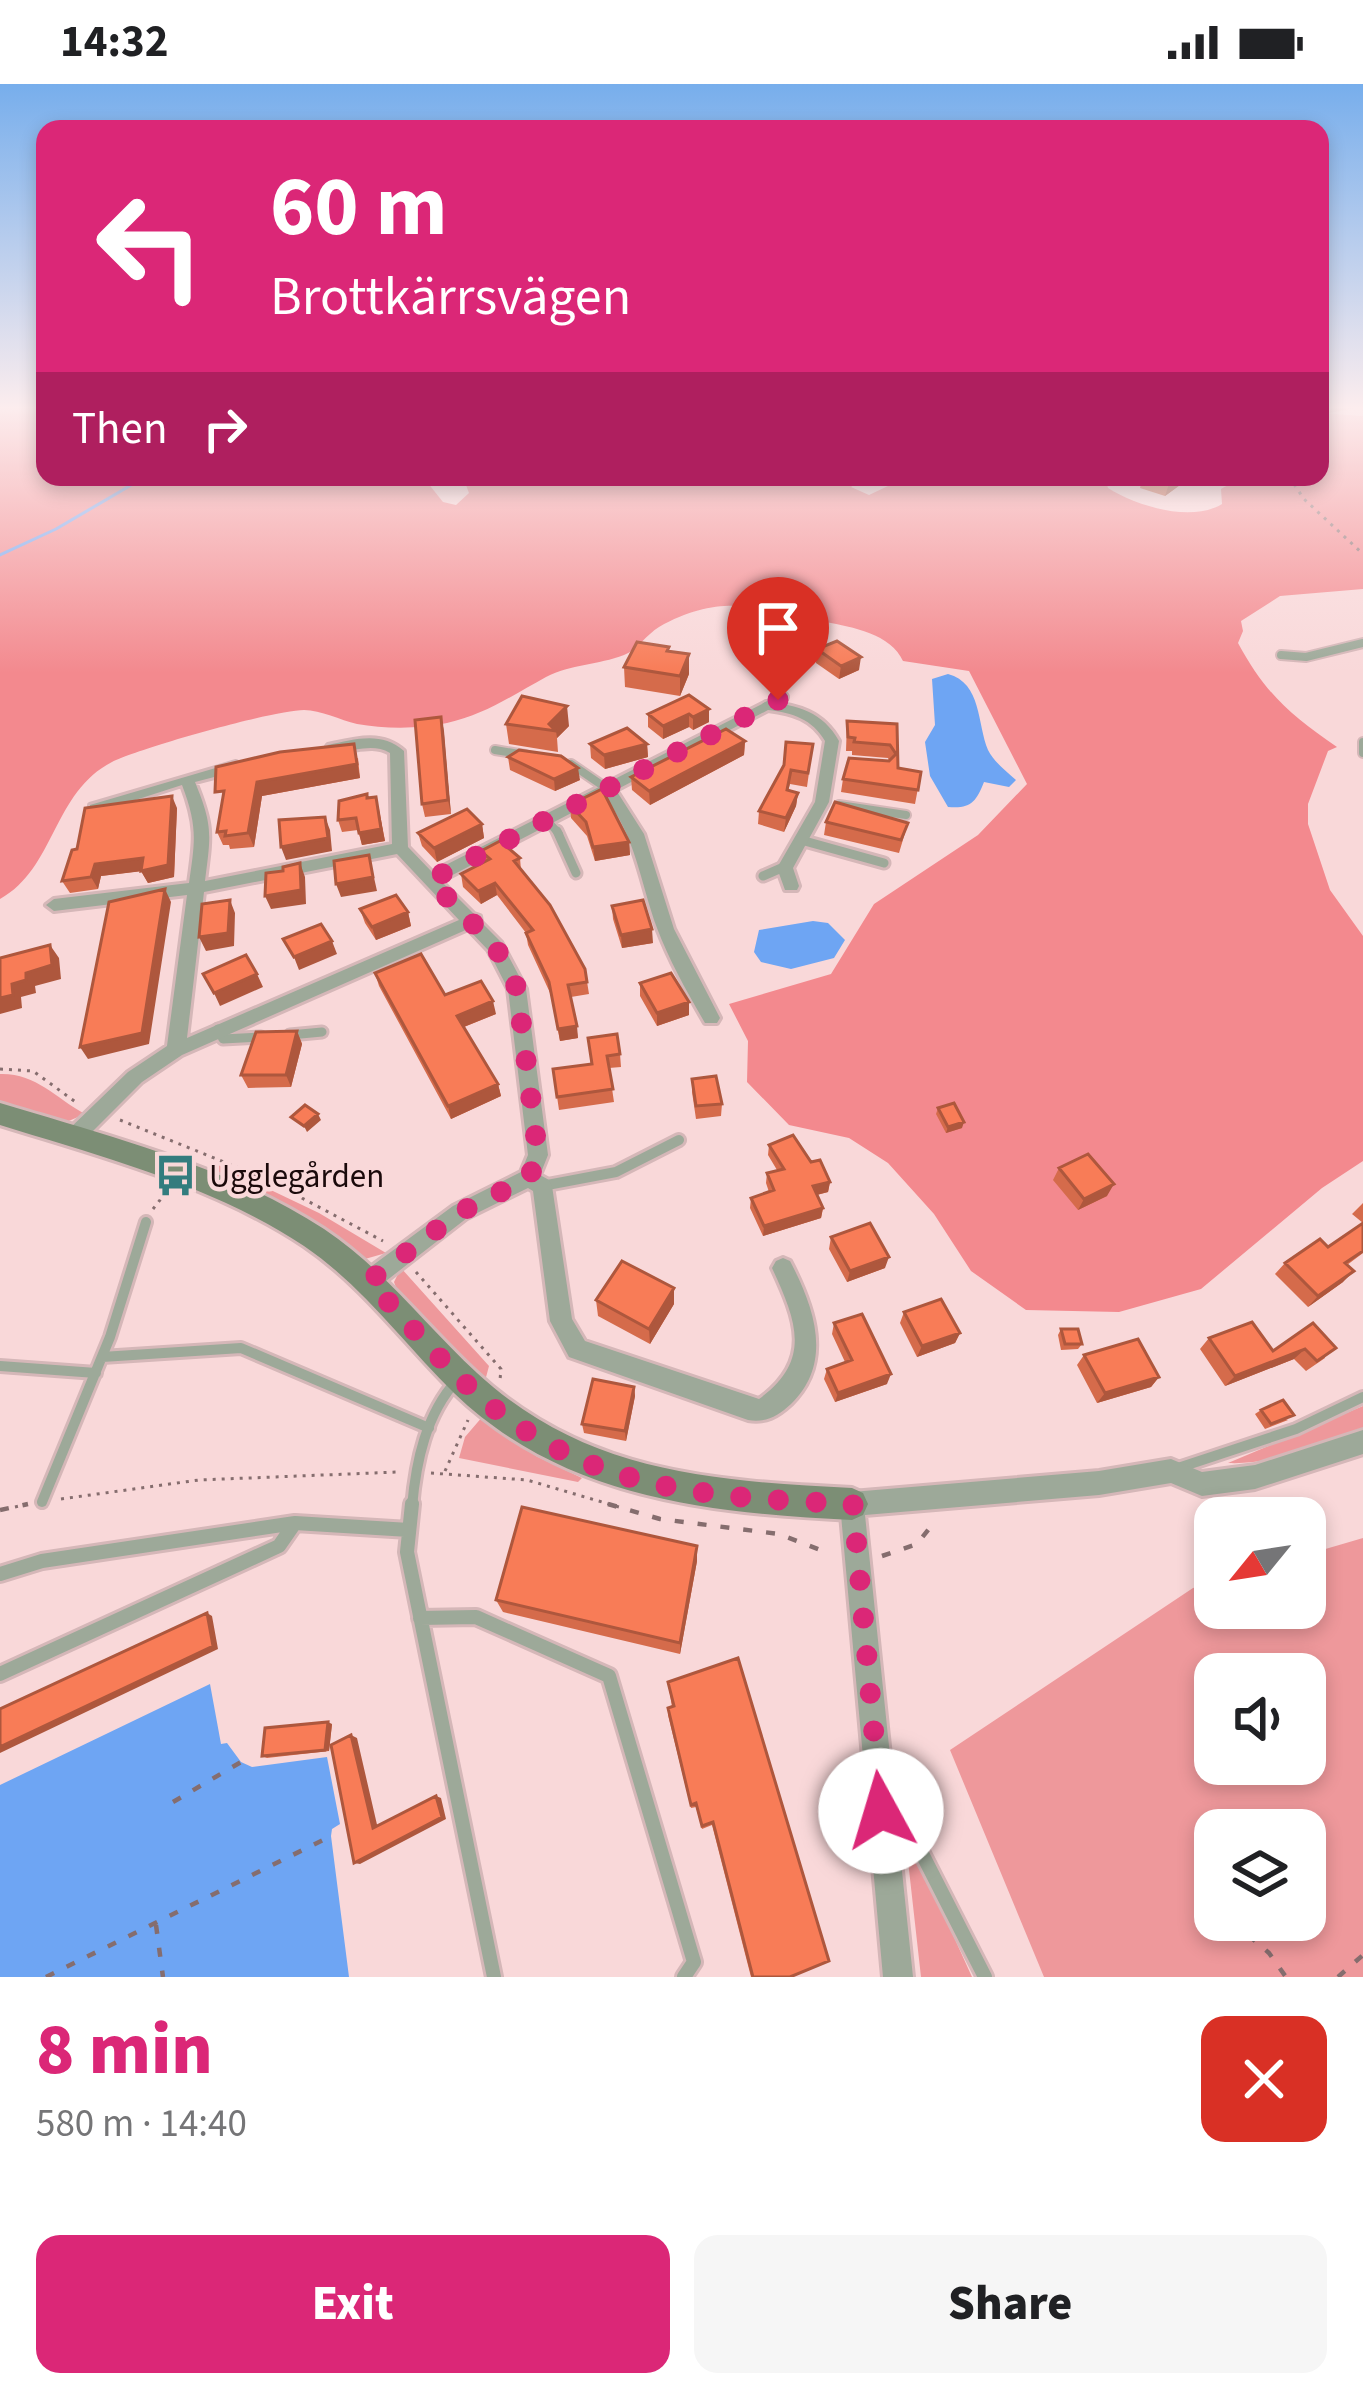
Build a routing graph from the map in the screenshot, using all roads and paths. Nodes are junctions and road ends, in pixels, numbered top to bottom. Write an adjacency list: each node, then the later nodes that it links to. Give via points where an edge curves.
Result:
1 (1302, 496): 2 (path)
2 (1363, 554)
3 (1363, 643): 4 (lane)
4 (1281, 655)
5 (1363, 742): 8 (lane)
6 (320, 750): 21 (street, via 393,746)
7 (496, 750): 9 (lane)
8 (1363, 753)
9 (531, 756)
10 (262, 761): 14 (street)
11 (566, 761): 15 (lane)
12 (830, 762): 13 (lane); 15 (street, via 832,741 816,719 776,699); 16 (street)
13 (849, 764)
14 (188, 779): 17 (street); 28 (street, via 202,818)
15 (605, 788): 19 (street); 31 (street, via 645,845 661,915)
16 (822, 802): 18 (lane); 20 (street)
17 (95, 808)
18 (905, 815)
19 (546, 819): 24 (lane); 26 (street)
20 (801, 840): 22 (lane); 23 (street)
21 (400, 848): 26 (street); 28 (street)
22 (884, 863)
23 (786, 866): 25 (lane); 27 (street)
24 (575, 873)
25 (763, 876)
26 (430, 880): 30 (street)
27 (791, 886)
28 (197, 889): 29 (street); 34 (street)
29 (54, 905)
30 (473, 920): 32 (street); 38 (street, via 517,988)
31 (711, 1018)
32 (218, 1030): 33 (lane, via 223,1039); 34 (street)
33 (322, 1032)
34 (176, 1050): 36 (street, via 135,1077)
35 (0, 1114): 36 (street)
36 (73, 1138): 42 (street, via 258,1207 316,1238)
37 (680, 1140): 38 (lane, via 616,1172)
38 (536, 1182): 41 (street, via 561,1321 577,1348 748,1409 762,1411 791,1387 808,1346 801,1301); 42 (street, via 460,1212)
39 (167, 1191): 40 (path)
40 (146, 1222): 43 (lane)
41 (783, 1268)
42 (369, 1281): 46 (street)
43 (102, 1357): 45 (lane); 48 (lane, via 241,1348)
44 (0, 1366): 45 (lane)
45 (96, 1373): 53 (lane)
46 (461, 1376): 48 (lane, via 437,1402); 54 (street, via 530,1432 609,1473 721,1498)
47 (1363, 1397): 50 (lane)
48 (429, 1428): 51 (lane)
49 (1363, 1442): 50 (street, via 1255,1478 1202,1484)
50 (1172, 1471): 52 (street)
51 (415, 1472): 53 (path, via 200,1480); 57 (lane); 58 (path, via 527,1480 660,1519 779,1534 823,1553)
52 (939, 1497): 54 (street); 58 (path, via 941,1513 917,1544)
53 (43, 1502): 55 (path)
54 (853, 1504): 58 (street)
55 (0, 1510)
56 (295, 1523): 57 (lane); 59 (lane); 61 (lane, via 279,1546)
57 (409, 1530): 60 (lane)
58 (859, 1557): 63 (street)
59 (0, 1574)
60 (420, 1618): 71 (lane); 72 (lane, via 476,1617 609,1676 694,1962)
61 (0, 1673)
62 (242, 1762): 64 (path)
63 (875, 1764): 73 (street); 74 (lane)
64 (173, 1802)
65 (331, 1836): 66 (path)
66 (156, 1924): 69 (path); 70 (path)
67 (1256, 1941): 75 (path)
68 (1363, 1955): 76 (path)
69 (46, 1977)
70 (163, 1977)
71 (494, 1977)
72 (684, 1977)
73 (898, 1977)
74 (985, 1977)
75 (1286, 1977)
76 (1338, 1977)

